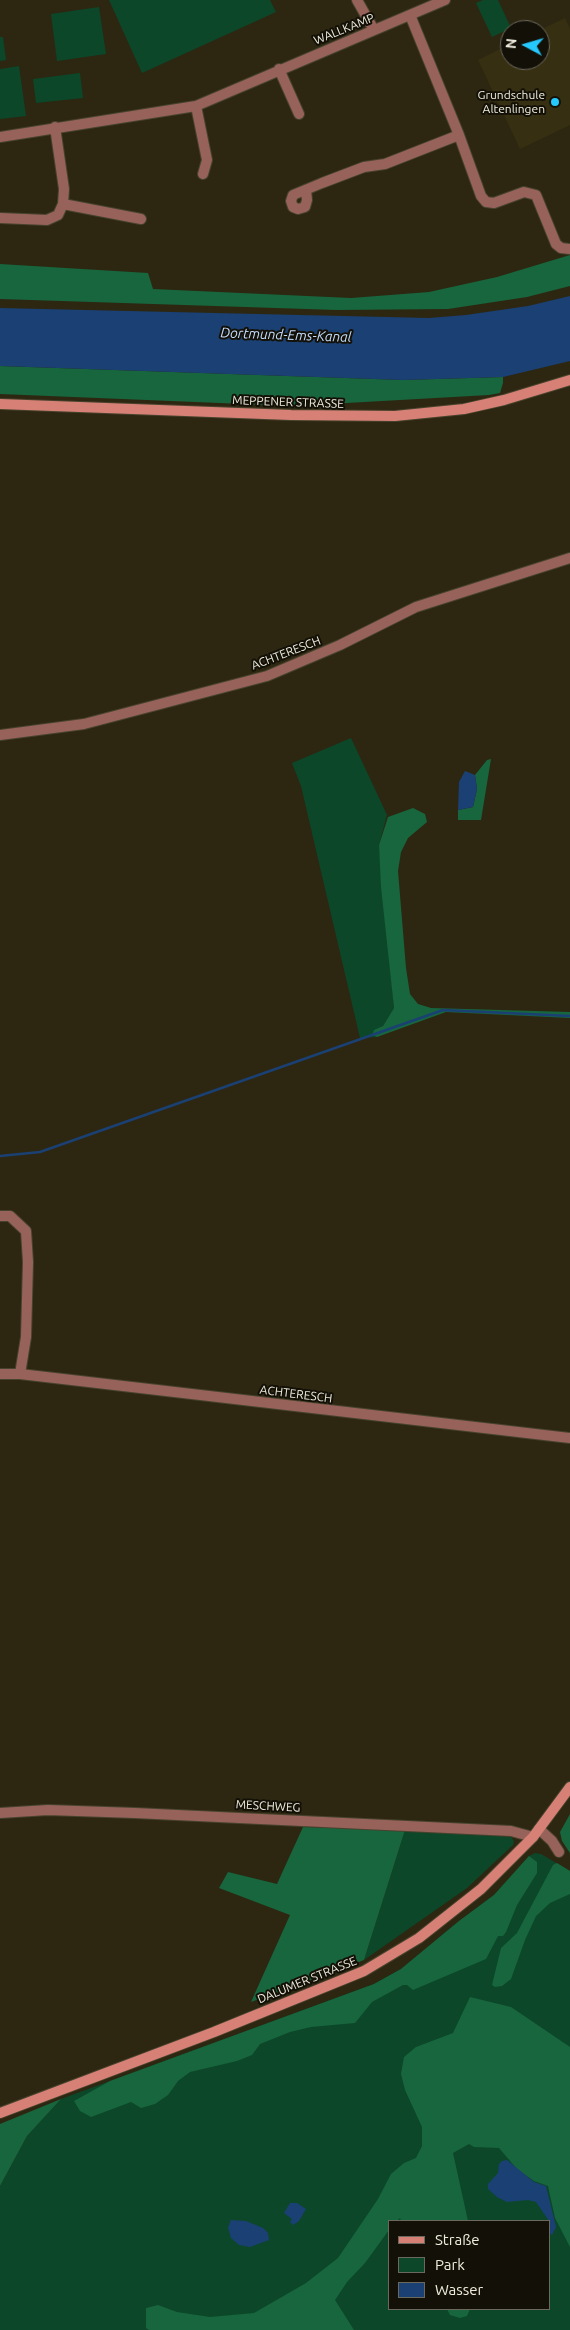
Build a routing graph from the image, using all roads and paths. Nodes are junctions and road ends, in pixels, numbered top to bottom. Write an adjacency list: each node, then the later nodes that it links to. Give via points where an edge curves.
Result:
1 (357, 0): 4 (street)
2 (445, 0): 3 (street, WALLKAMP)
3 (410, 15): 4 (street, WALLKAMP); 9 (street)
4 (374, 30): 5 (street, WALLKAMP)
5 (279, 69): 6 (street, WALLKAMP); 7 (street)
6 (196, 106): 8 (street, WALLKAMP); 11 (street, via 207,160)
7 (299, 114)
8 (55, 127): 10 (street, WALLKAMP); 13 (street)
9 (459, 135): 12 (street); 16 (street, via 486,202 494,203 524,192 536,195 556,244)
10 (0, 137)
11 (203, 174)
12 (306, 190)
13 (64, 204): 14 (street, via 58,215 47,220); 15 (street)
14 (0, 218)
15 (141, 219)
16 (570, 249)
17 (570, 380): 18 (main road, MEPPENER STRASSE, via 472,407 395,416)
18 (0, 404)
19 (570, 558): 20 (street, ACHTERESCH, via 416,607 340,645 267,676 84,724)
20 (0, 735)
21 (0, 1216): 23 (street, via 10,1216 26,1231 26,1337)
22 (0, 1374): 23 (street, ACHTERESCH)
23 (20, 1374): 24 (street, ACHTERESCH)
24 (570, 1438)
25 (570, 1787): 27 (main road, DALUMER STRASSE)
26 (0, 1813): 27 (street, MESCHWEG, via 48,1810 135,1813)
27 (536, 1833): 28 (street, via 552,1841); 29 (main road, DALUMER STRASSE, via 481,1889 419,1938 364,1971 214,2032)
28 (559, 1852)
29 (0, 2112)

